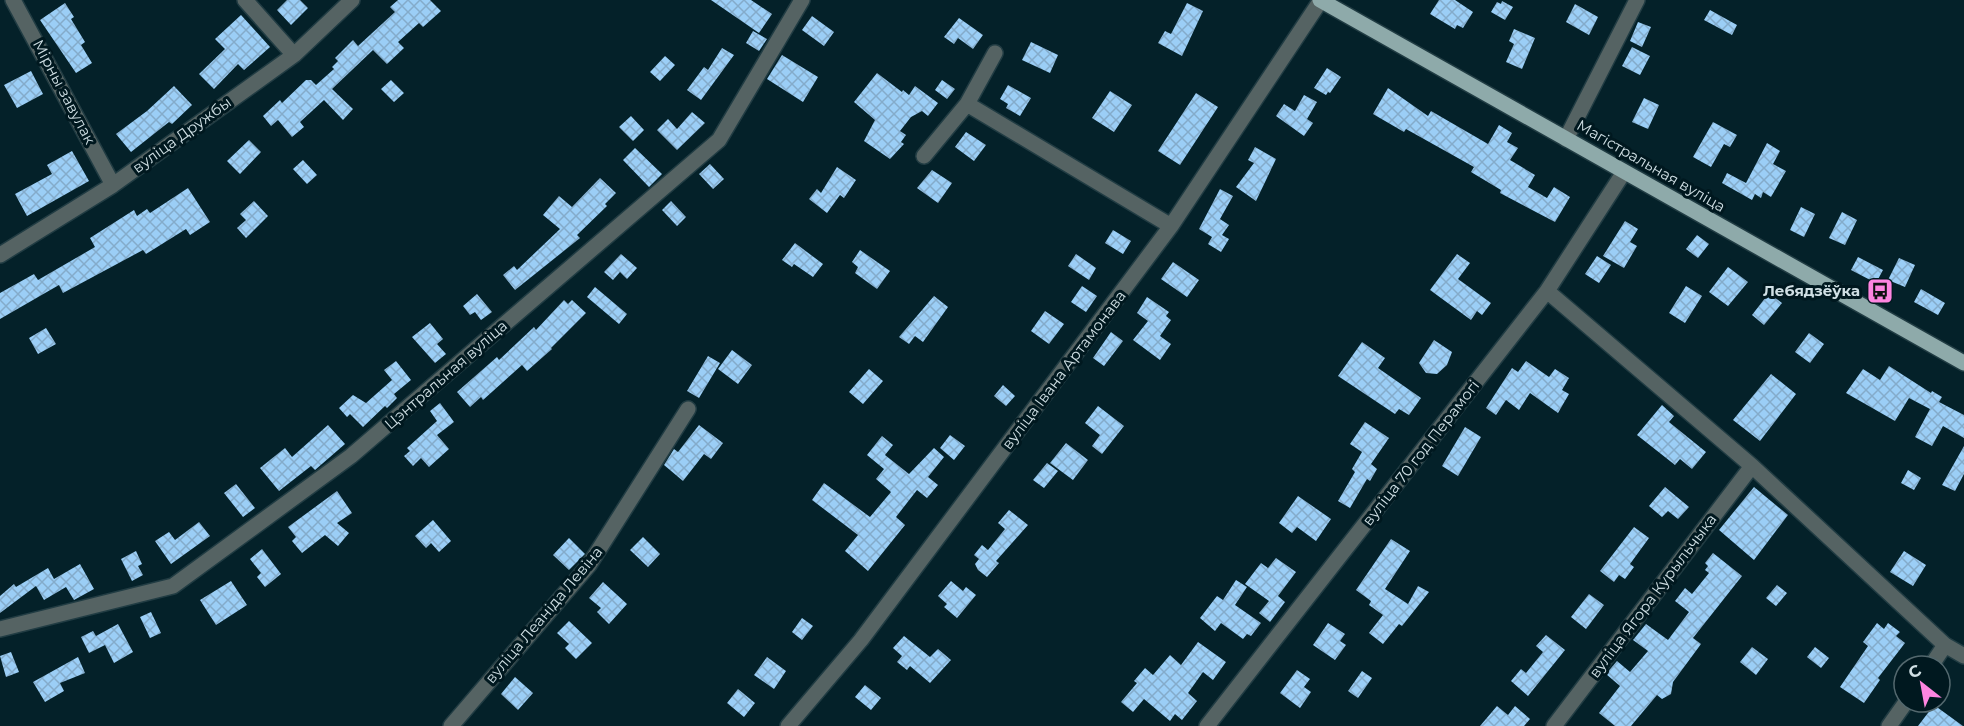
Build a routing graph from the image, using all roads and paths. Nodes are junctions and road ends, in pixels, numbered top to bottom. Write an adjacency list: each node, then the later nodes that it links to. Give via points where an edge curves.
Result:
1 (13, 0): 13 (street, Мірны завулак)
2 (245, 0): 8 (street)
3 (352, 0): 8 (street, вуліца Дружбы)
4 (802, 0): 20 (street, Цэнтральная вуліца, via 719,140 351,456 173,586)
5 (1321, 0): 10 (main road, Магістральная вуліца); 14 (street, вуліца Івана Артамонава)
6 (1637, 0): 10 (street)
7 (995, 53): 9 (street)
8 (294, 55): 13 (street, вуліца Дружбы)
9 (967, 104): 11 (street); 14 (street)
10 (1566, 138): 12 (main road, Магістральная вуліца)
11 (924, 156)
12 (1624, 172): 16 (street, вуліца 70 год Перамогі); 17 (main road, Магістральная вуліца)
13 (113, 185): 15 (street, вуліца Дружбы)
14 (1171, 226): 25 (street, вуліца Івана Артамонава, via 861,640)
15 (0, 255)
16 (1547, 291): 19 (street); 26 (street, вуліца 70 год Перамогі)
17 (1964, 363)
18 (688, 409): 24 (street, вуліца Леаніда Левіна, via 589,565)
19 (1752, 466): 21 (street); 27 (street, вуліца Ягора Курыльчыка)
20 (0, 629)
21 (1945, 645): 22 (street); 23 (street)
22 (1939, 654)
23 (1964, 656)
24 (451, 726)
25 (788, 726)
26 (1207, 726)
27 (1554, 726)

